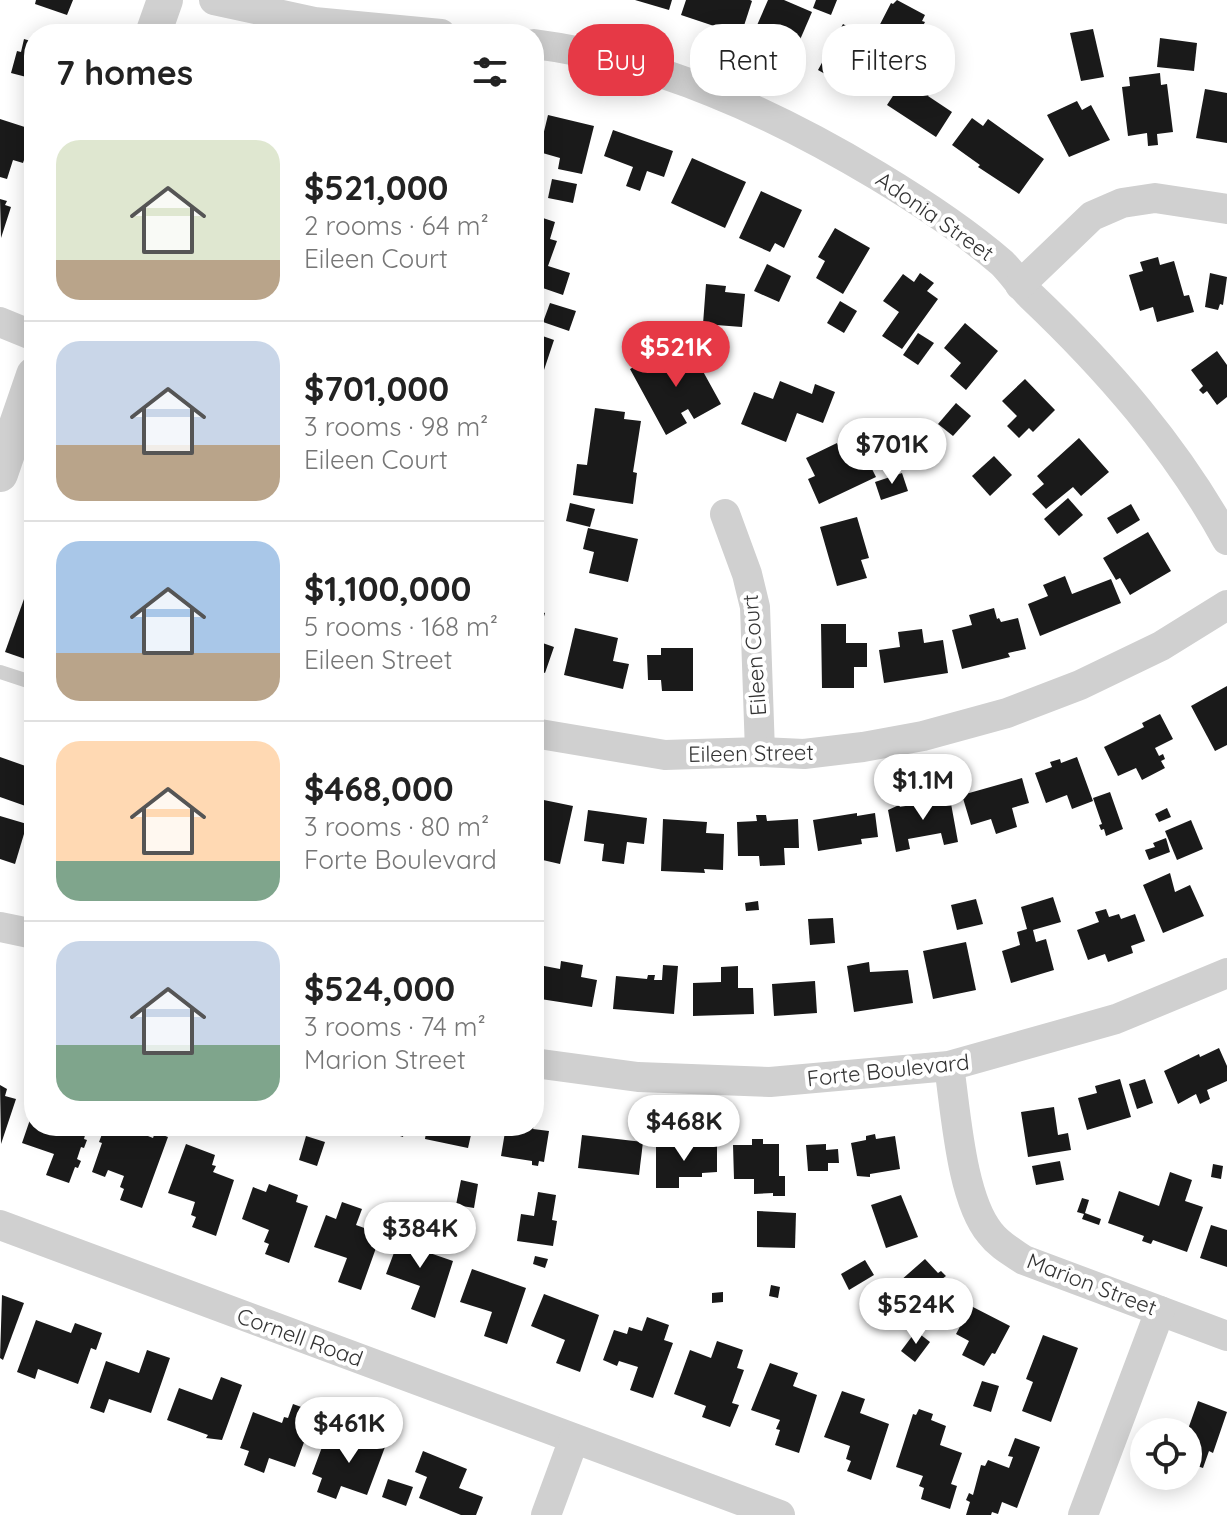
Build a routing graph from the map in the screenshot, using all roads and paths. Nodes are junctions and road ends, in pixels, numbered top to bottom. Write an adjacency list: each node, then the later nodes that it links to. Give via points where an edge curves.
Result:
1 (165, 0): 3 (street)
2 (214, 0): 4 (street)
3 (157, 24)
4 (335, 24)
5 (544, 45): 7 (street, Adonia Street, via 581,50 683,81 762,112 924,204 1003,264)
6 (1227, 209): 7 (street, via 1155,198 1122,203 1092,216)
7 (1020, 285): 13 (street, Adonia Street, via 1087,349 1158,433)
8 (0, 322): 9 (street)
9 (24, 332)
10 (24, 430): 11 (street)
11 (0, 474)
12 (725, 514): 18 (street, Eileen Court, via 755,607)
13 (1227, 540)
14 (1227, 605): 18 (street, Eileen Street, via 1080,685 1007,713 863,747 804,754)
15 (0, 672): 16 (lane)
16 (24, 680)
17 (544, 735): 18 (street, Eileen Street, via 665,755)
18 (760, 752)
19 (0, 927): 20 (street)
20 (24, 932)
21 (1227, 973): 23 (street, Forte Boulevard, via 1116,1019)
22 (544, 1064): 23 (street, Forte Boulevard, via 638,1077 770,1082)
23 (949, 1066): 25 (street, Marion Street, via 968,1188 987,1230 1024,1260)
24 (0, 1225): 27 (street, Cornell Road)
25 (1160, 1311): 26 (street, Marion Street); 30 (street)
26 (1227, 1336)
27 (574, 1439): 28 (street); 29 (street, Cornell Road)
28 (546, 1515)
29 (780, 1515)
30 (1083, 1515)

